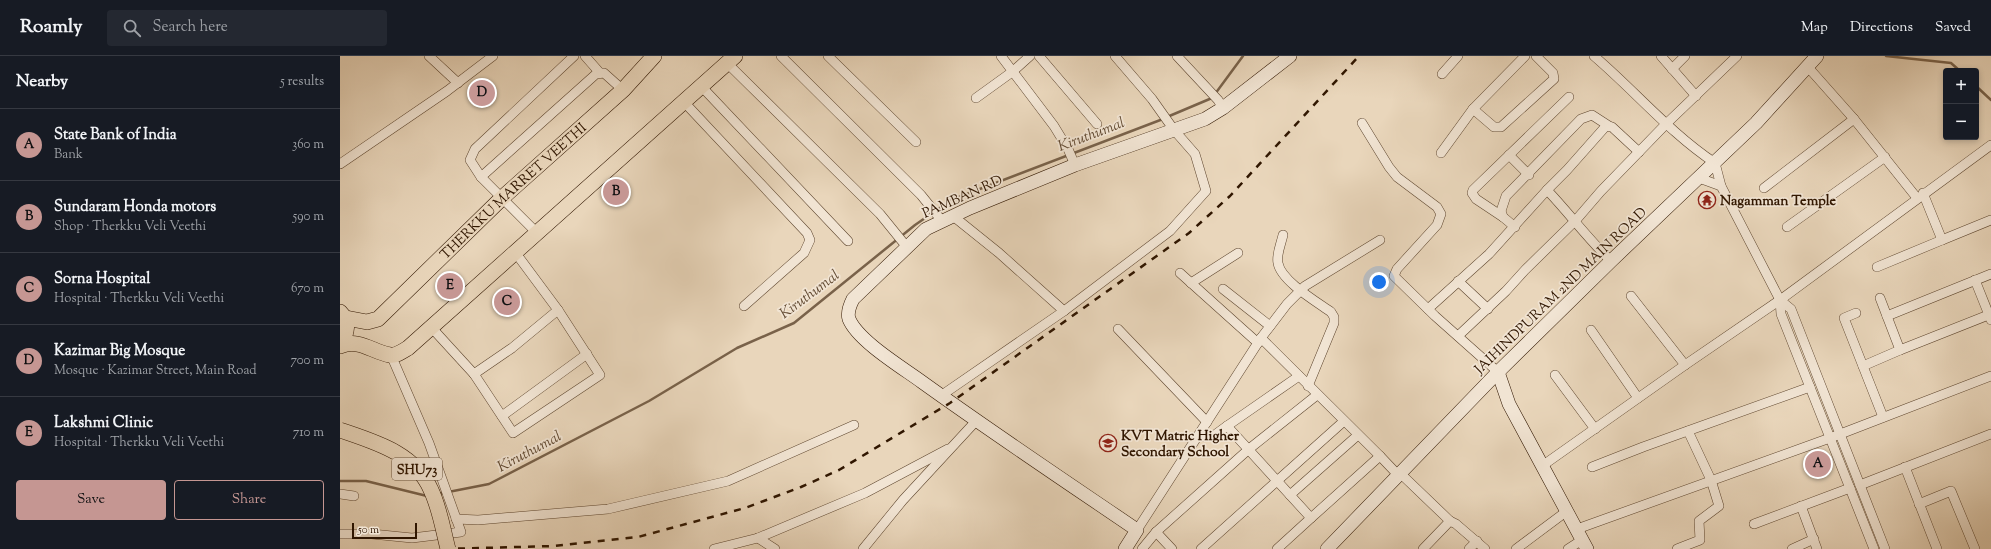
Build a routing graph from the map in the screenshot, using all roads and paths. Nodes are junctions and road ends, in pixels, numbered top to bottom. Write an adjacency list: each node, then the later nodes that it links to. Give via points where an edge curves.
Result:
1 (429, 56): 28 (street)
2 (492, 56): 28 (street)
3 (574, 56): 53 (street, via 475,149 470,160)
4 (585, 56): 26 (street)
5 (654, 56): 30 (main road, THERKKU MARRET VEETHI)
6 (781, 56): 61 (street)
7 (828, 56): 43 (street)
8 (1001, 56): 25 (street)
9 (1030, 56): 25 (street)
10 (1039, 56): 39 (street)
11 (1115, 56): 42 (street)
12 (1177, 56): 35 (street)
13 (1290, 56): 35 (street, PAMBAN RD)
14 (1458, 56): 27 (street)
15 (1525, 56): 36 (street)
16 (1536, 56): 36 (street, via 1553,73 1554,79 1501,127 1494,127)
17 (1594, 56): 40 (street)
18 (1661, 56): 24 (street)
19 (1685, 56): 24 (street)
20 (1737, 56): 31 (street)
21 (1817, 56): 23 (street, JAIHINDPURAM 2ND MAIN ROAD)
22 (731, 60): 29 (main road); 71 (street, via 880,214)
23 (1807, 66): 37 (street); 50 (street, JAIHINDPURAM 2ND MAIN ROAD)
24 (1672, 69): 31 (street)
25 (1012, 72): 33 (street); 49 (street, via 1054,126)
26 (600, 73): 30 (street, via 609,76); 53 (street, via 592,77)
27 (1442, 74)
28 (458, 83): 51 (street)
29 (702, 86): 34 (main road); 68 (street)
30 (623, 90): 59 (main road, THERKKU MARRET VEETHI)
31 (1696, 96): 40 (street)
32 (1569, 97): 47 (street)
33 (976, 98)
34 (684, 102): 66 (main road); 86 (street, via 807,233 810,240 804,253)
35 (1221, 104): 42 (street, PAMBAN RD, via 1205,119)
36 (1473, 109): 46 (street)
37 (1854, 119): 48 (street); 56 (street)
38 (1362, 123): 87 (street, via 1397,177 1437,206 1440,211 1437,225 1397,269 1394,276)
39 (1097, 124)
40 (1666, 124): 45 (street); 50 (street)
41 (1609, 126): 45 (street); 52 (street, via 1592,116 1581,119); 57 (street, via 1603,129)
42 (1173, 127): 49 (street, PAMBAN RD); 90 (street, via 1195,154 1206,191 1170,231)
43 (916, 142)
44 (1990, 150): 58 (street)
45 (1639, 152): 62 (street)
46 (1441, 153)
47 (1509, 155): 52 (street); 60 (street, via 1472,193 1476,199)
48 (1885, 157): 58 (street); 65 (street)
49 (1074, 163): 61 (street, PAMBAN RD)
50 (1715, 163): 54 (street, JAIHINDPURAM 2ND MAIN ROAD); 55 (street)
51 (340, 164)
52 (1528, 175): 60 (street, via 1506,196 1501,207)
53 (481, 177): 59 (street)
54 (1699, 178): 55 (street); 74 (street, JAIHINDPURAM 2ND MAIN ROAD)
55 (1721, 186): 85 (street)
56 (1764, 188)
57 (1547, 190): 62 (street); 64 (street)
58 (1920, 196): 70 (street); 85 (street)
59 (502, 198): 66 (street); 95 (main road, THERKKU MARRET VEETHI)
60 (1503, 217): 64 (street)
61 (944, 218): 71 (street, PAMBAN RD); 90 (street, via 999,253)
62 (1576, 220): 74 (street, via 1590,241); 88 (street)
63 (1991, 220): 70 (street)
64 (1514, 227): 79 (street, via 1489,254)
65 (1787, 227)
66 (536, 233): 72 (main road)
67 (1283, 235): 82 (street, via 1278,263 1282,272)
68 (848, 240)
69 (1380, 240): 82 (street)
70 (1942, 240): 75 (street)
71 (905, 244): 117 (street, PAMBAN RD, via 853,299 849,308 849,318 870,344)
72 (515, 252): 89 (street); 97 (main road)
73 (1238, 253): 80 (street)
74 (1611, 261): 109 (street, JAIHINDPURAM 2ND MAIN ROAD)
75 (1877, 267)
76 (1180, 273): 80 (street)
77 (1991, 274): 78 (street)
78 (1975, 280): 93 (street); 94 (street)
79 (1458, 281): 87 (street); 88 (street)
80 (1191, 283): 101 (street)
81 (1223, 289): 96 (street)
82 (1300, 290): 96 (street); 114 (street, via 1331,312 1334,317 1334,323)
83 (1631, 296): 107 (street)
84 (1880, 298): 93 (street)
85 (1780, 300): 107 (street); 115 (street, via 1782,314); 129 (street, via 1791,310)
86 (744, 306)
87 (1428, 309): 100 (street)
88 (1488, 309): 100 (street)
89 (558, 310): 105 (street); 110 (street, via 512,348)
90 (1064, 312): 117 (street)
91 (1856, 312): 108 (street, via 1844,318)
92 (343, 315): 95 (main road, via 367,322); 102 (main road, via 346,335)
93 (1887, 316): 104 (street)
94 (1990, 316): 104 (street)
95 (378, 319): 103 (main road, via 371,335)
96 (1270, 326): 101 (street)
97 (431, 327): 106 (main road, via 408,348); 110 (street)
98 (1118, 329): 123 (street)
99 (1591, 330): 118 (street)
100 (1458, 336): 109 (street)
101 (1260, 340): 112 (street); 123 (street)
102 (340, 346): 103 (main road, via 361,345)
103 (376, 349): 106 (main road)
104 (1900, 350): 108 (street)
105 (587, 354): 119 (street); 119 (street, via 600,375 514,433)
106 (390, 355): 151 (street, via 429,443)
107 (1685, 365): 118 (street)
108 (1863, 366): 120 (street)
109 (1498, 372): 137 (street, via 1509,404); 140 (street, JAIHINDPURAM 2ND MAIN ROAD)
110 (474, 374): 119 (street)
111 (1555, 375): 126 (street)
112 (1299, 376): 114 (street); 125 (street)
113 (1991, 376): 120 (street)
114 (1308, 386): 116 (street)
115 (1810, 387): 128 (street); 133 (street)
116 (1317, 395): 122 (street); 135 (street)
117 (942, 396): 121 (street, PAMBAN RD)
118 (1638, 398): 126 (street)
119 (502, 416)
120 (1883, 417): 129 (street)
121 (976, 420): 134 (street); 155 (street, PAMBAN RD)
122 (1344, 421): 131 (street); 142 (street)
123 (1207, 422): 132 (street)
124 (854, 425): 151 (street, via 728,481 608,509 478,520)
125 (1227, 426): 132 (street, via 1212,437); 135 (street)
126 (1595, 429): 137 (street)
127 (340, 430): 163 (main road, SHU73, bridge, via 371,440 396,452 424,477 431,490)
128 (1688, 430): 138 (street); 141 (street)
129 (1840, 434): 133 (street); 143 (street)
130 (1991, 434): 139 (street)
131 (1358, 435): 136 (street); 146 (street)
132 (1198, 436): 155 (street)
133 (1830, 438): 141 (street); 144 (street)
134 (948, 449): 158 (street, via 865,493); 166 (street)
135 (1248, 449): 142 (street); 156 (street)
136 (1380, 456): 140 (street); 152 (street)
137 (1542, 466): 150 (street)
138 (1592, 467)
139 (1905, 467): 143 (street); 148 (street)
140 (1400, 475): 153 (street); 171 (street, JAIHINDPURAM 2ND MAIN ROAD)
141 (1711, 480): 159 (street); 177 (street, via 1719,506 1699,521 1700,540)
142 (1277, 481): 146 (street); 169 (street)
143 (1860, 485): 181 (street)
144 (1850, 488): 149 (street); 180 (street)
145 (340, 494): 147 (street)
146 (1290, 495): 152 (street)
147 (354, 496)
148 (1919, 504): 182 (street); 183 (street, via 1951,491)
149 (1801, 506): 154 (street); 160 (street)
150 (1567, 511): 159 (street); 175 (street)
151 (456, 518): 157 (street, via 461,532 412,538)
152 (1311, 518): 170 (street)
153 (1450, 522): 161 (street); 172 (street)
154 (1754, 524)
155 (1137, 530): 162 (street)
156 (1156, 532): 167 (street); 168 (street)
157 (340, 534)
158 (758, 538): 164 (street); 165 (street)
159 (1582, 539): 176 (street)
160 (1814, 539): 178 (street); 179 (street)
161 (1478, 541): 173 (street); 174 (street)
162 (1131, 546)
163 (448, 549)
164 (714, 549)
165 (775, 549)
166 (864, 549)
167 (1142, 549)
168 (1172, 549)
169 (1201, 549)
170 (1277, 549)
171 (1327, 549)
172 (1423, 549)
173 (1469, 549)
174 (1485, 549)
175 (1516, 549)
176 (1568, 549)
177 (1677, 549)
178 (1792, 549)
179 (1817, 549)
180 (1874, 549)
181 (1885, 549)
182 (1937, 549)
183 (1976, 549)

